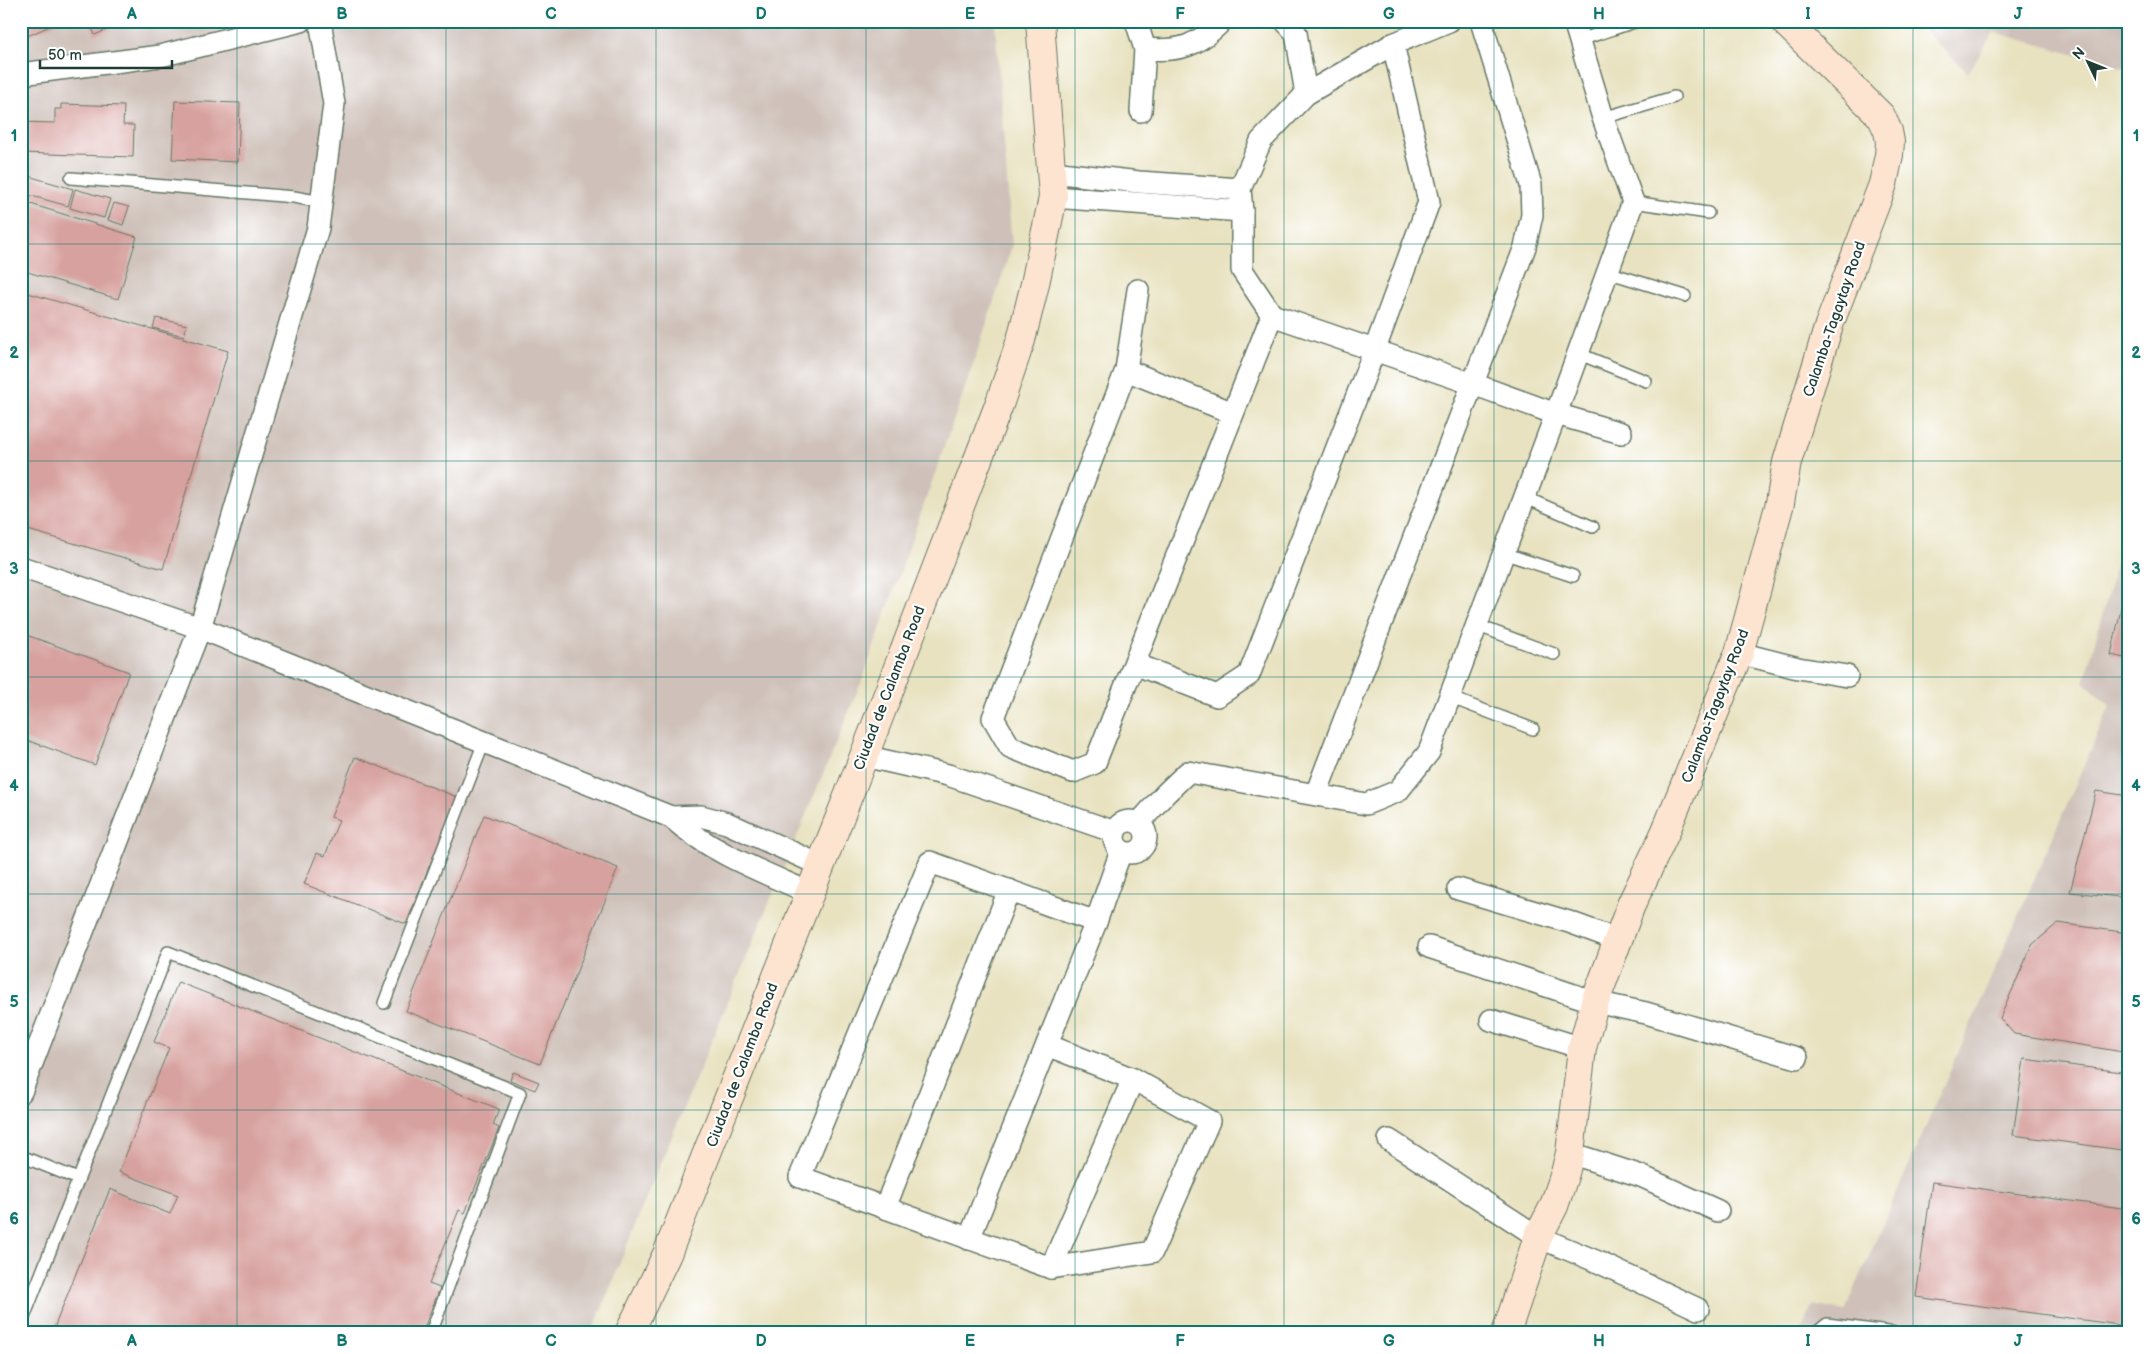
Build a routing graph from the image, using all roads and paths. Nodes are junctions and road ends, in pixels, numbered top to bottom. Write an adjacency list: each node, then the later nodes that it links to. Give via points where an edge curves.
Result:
1 (301, 21): 14 (street, via 160,56)
2 (320, 21): 22 (street, via 334,104)
3 (1040, 21): 20 (main road, Ciudad de Calamba Road)
4 (1136, 21): 13 (street)
5 (1222, 21): 13 (street, via 1194,44 1169,51)
6 (1285, 21): 15 (street, via 1296,34)
7 (1449, 21): 12 (street)
8 (1481, 21): 34 (street, via 1531,185 1532,215 1525,247)
9 (1637, 21): 11 (lane)
10 (1784, 21): 45 (main road, Calamba-Tagaytay Road, via 1881,116 1888,131 1889,155 1883,184 1829,325 1787,462 1780,503)
11 (1577, 30): 18 (street)
12 (1393, 44): 15 (street); 30 (street, via 1429,202)
13 (1145, 49): 17 (street)
14 (21, 74)
15 (1306, 94): 21 (street, via 1261,141)
16 (1674, 97): 18 (lane)
17 (1141, 110)
18 (1603, 118): 23 (street)
19 (71, 178): 22 (lane)
20 (1052, 184): 21 (street, via 1139,182); 24 (street); 52 (main road, Ciudad de Calamba Road, via 1035,284 1021,340)
21 (1240, 189): 24 (street)
22 (321, 202): 44 (street, via 318,228)
23 (1633, 202): 25 (lane); 26 (street)
24 (1242, 211): 29 (street, via 1242,270)
25 (1708, 213)
26 (1607, 272): 28 (lane); 31 (street)
27 (1138, 290): 32 (street)
28 (1685, 296)
29 (1272, 315): 30 (street); 35 (street)
30 (1375, 349): 34 (street); 47 (street, via 1249,676 1217,696)
31 (1577, 353): 33 (lane); 36 (street)
32 (1126, 370): 35 (street); 47 (street, via 993,718 1010,748 1073,772 1095,763)
33 (1646, 381)
34 (1473, 384): 36 (street); 53 (street)
35 (1233, 413): 47 (street)
36 (1556, 414): 37 (street); 38 (street)
37 (1621, 433)
38 (1524, 497): 39 (lane); 40 (street)
39 (1592, 527)
40 (1503, 553): 42 (lane); 43 (street)
41 (21, 567): 44 (street)
42 (1573, 576)
43 (1476, 625): 46 (lane); 49 (street)
44 (200, 628): 51 (street); 71 (street)
45 (1739, 653): 48 (street); 62 (main road, Calamba-Tagaytay Road)
46 (1554, 654)
47 (1135, 664)
48 (1846, 676)
49 (1449, 697): 50 (lane); 53 (street, via 1428,752 1398,791 1366,804)
50 (1533, 730)
51 (484, 742): 54 (street); 65 (lane)
52 (864, 756): 56 (street, via 948,775); 57 (main road, Ciudad de Calamba Road)
53 (1316, 794): 55 (street, via 1188,772)
54 (671, 817): 57 (street, via 700,816 727,823); 60 (street, via 690,834 722,853)
55 (1139, 823): 56 (street, via 1132,821 1118,826); 56 (street, via 1146,836 1142,849 1128,854)
56 (1118, 841): 61 (street)
57 (820, 864): 60 (main road, Ciudad de Calamba Road)
58 (1458, 888): 62 (street)
59 (1009, 890): 61 (street); 76 (street); 76 (street, via 930,862 800,1177)
60 (810, 892): 84 (main road, Ciudad de Calamba Road, via 667,1254)
61 (1096, 922): 67 (street)
62 (1618, 940): 64 (main road, Calamba-Tagaytay Road)
63 (1429, 947): 64 (street)
64 (1595, 1002): 68 (main road, Calamba-Tagaytay Road); 69 (street, via 1646,1013)
65 (384, 1003)
66 (1491, 1020): 68 (street)
67 (1047, 1045): 70 (street); 79 (street)
68 (1582, 1048): 73 (main road, Calamba-Tagaytay Road)
69 (1796, 1058)
70 (1133, 1079): 80 (street); 80 (street, via 1209,1121 1152,1252)
71 (21, 1092)
72 (1389, 1140): 78 (street)
73 (1570, 1153): 77 (street, via 1640,1176); 78 (main road, Calamba-Tagaytay Road, via 1554,1206)
74 (21, 1156): 75 (lane)
75 (78, 1179): 82 (lane); 83 (lane, via 168,952 520,1093)
76 (885, 1208): 79 (street)
77 (1718, 1211)
78 (1538, 1237): 81 (street); 85 (main road, Calamba-Tagaytay Road)
79 (969, 1239): 80 (street)
80 (1051, 1268)
81 (1698, 1309)
82 (21, 1325)
83 (431, 1333)
84 (629, 1333)
85 (1506, 1333)
86 (1816, 1333): 87 (lane, via 1827,1324)
87 (1896, 1333)

